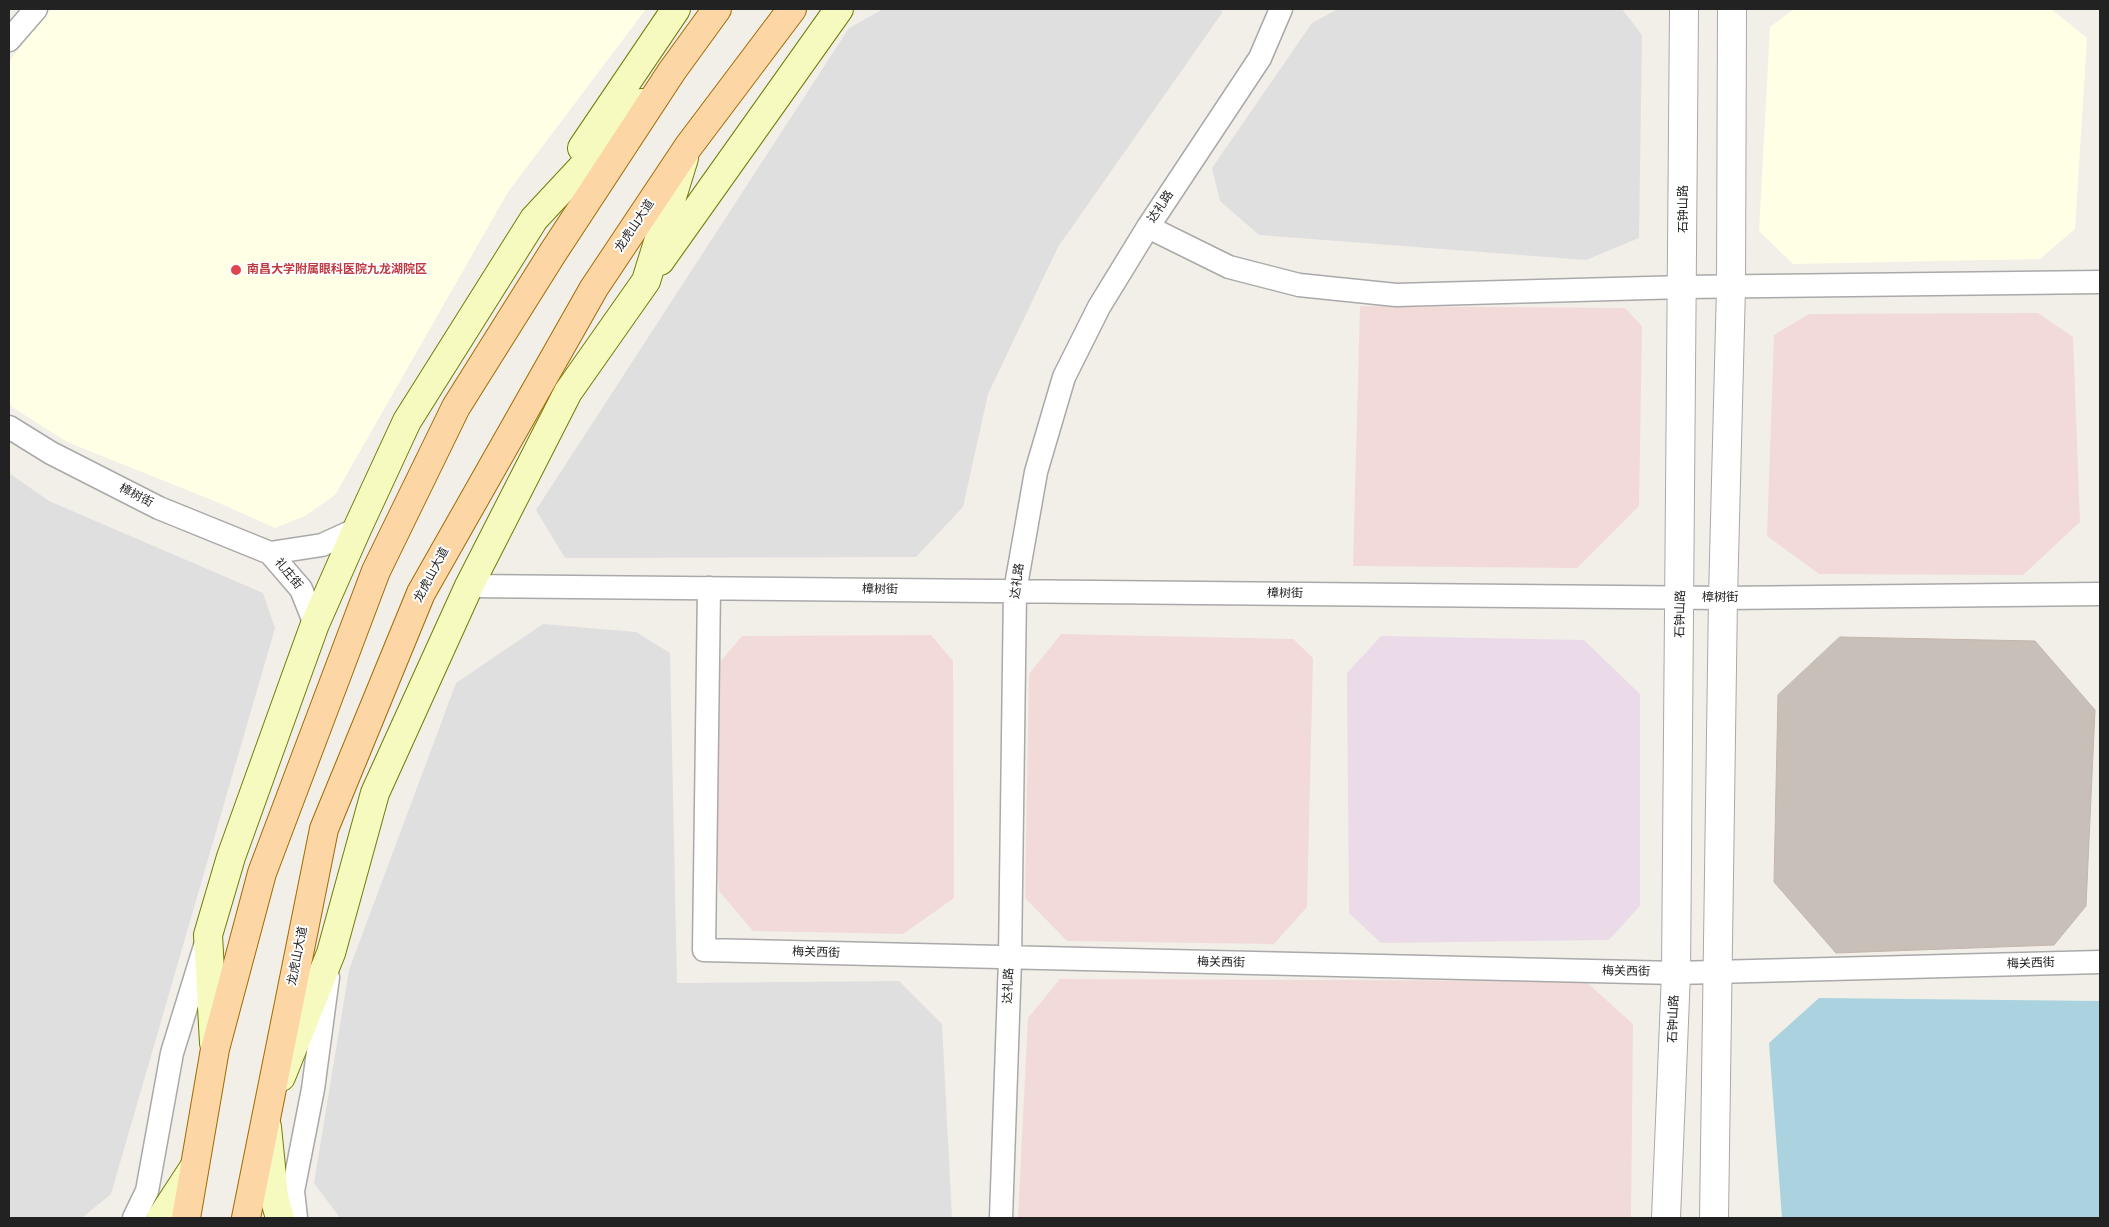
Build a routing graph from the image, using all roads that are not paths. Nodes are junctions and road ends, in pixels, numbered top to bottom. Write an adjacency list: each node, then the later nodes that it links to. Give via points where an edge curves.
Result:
1 (36, 9): 9 (street)
2 (676, 9): 12 (main road)
3 (717, 9): 10 (main road)
4 (792, 9): 11 (main road, 龙虎山大道)
5 (839, 9): 14 (main road)
6 (1281, 9): 13 (street, 达礼路, via 1260,58)
7 (1684, 9): 16 (street, 石钟山路)
8 (1732, 9): 17 (street)
9 (9, 40)
10 (672, 71): 12 (main road); 34 (main road, via 456,407 376,571 262,872)
11 (688, 147): 14 (main road); 35 (main road, 龙虎山大道, via 594,288 421,593 324,829)
12 (534, 219): 19 (main road, via 408,421)
13 (1148, 227): 16 (street, via 1229,267 1299,285 1396,294); 23 (street, 达礼路, via 1098,307 1064,377 1036,472)
14 (646, 281): 21 (main road, via 568,392)
15 (2100, 282): 17 (street)
16 (1684, 287): 17 (street); 25 (street, 石钟山路)
17 (1731, 287): 26 (street)
18 (9, 427): 20 (street, 樟树街, via 51,453 159,508)
19 (357, 529): 20 (street, 礼庄街, via 322,544); 27 (main road)
20 (270, 553): 27 (street, 礼庄街, via 302,588)
21 (469, 586): 22 (street, 樟树街); 29 (main road, via 375,793)
22 (709, 588): 23 (street, 樟树街); 30 (street, 梅关西街, via 704,950)
23 (1016, 591): 25 (street, 樟树街); 30 (street, 达礼路)
24 (2100, 594): 26 (street, 樟树街)
25 (1681, 597): 26 (street, 樟树街); 33 (street, 石钟山路)
26 (1723, 598): 32 (street)
27 (315, 624): 28 (main road, via 231,857)
28 (208, 936): 34 (main road); 37 (street, via 172,1053 147,1191)
29 (331, 953): 35 (main road); 42 (street, via 313,1089 293,1191)
30 (1010, 959): 33 (street, 梅关西街); 43 (street, 达礼路)
31 (2100, 962): 32 (street, 梅关西街)
32 (1719, 972): 33 (street, 梅关西街); 45 (street)
33 (1676, 973): 44 (street, 石钟山路)
34 (215, 1049): 36 (main road)
35 (265, 1117): 40 (main road, 龙虎山大道); 41 (main road, via 274,1198)
36 (193, 1169): 38 (main road); 39 (main road)
37 (134, 1218)
38 (161, 1218)
39 (186, 1218)
40 (246, 1218)
41 (280, 1218)
42 (296, 1218)
43 (1001, 1218)
44 (1666, 1218)
45 (1714, 1218)

